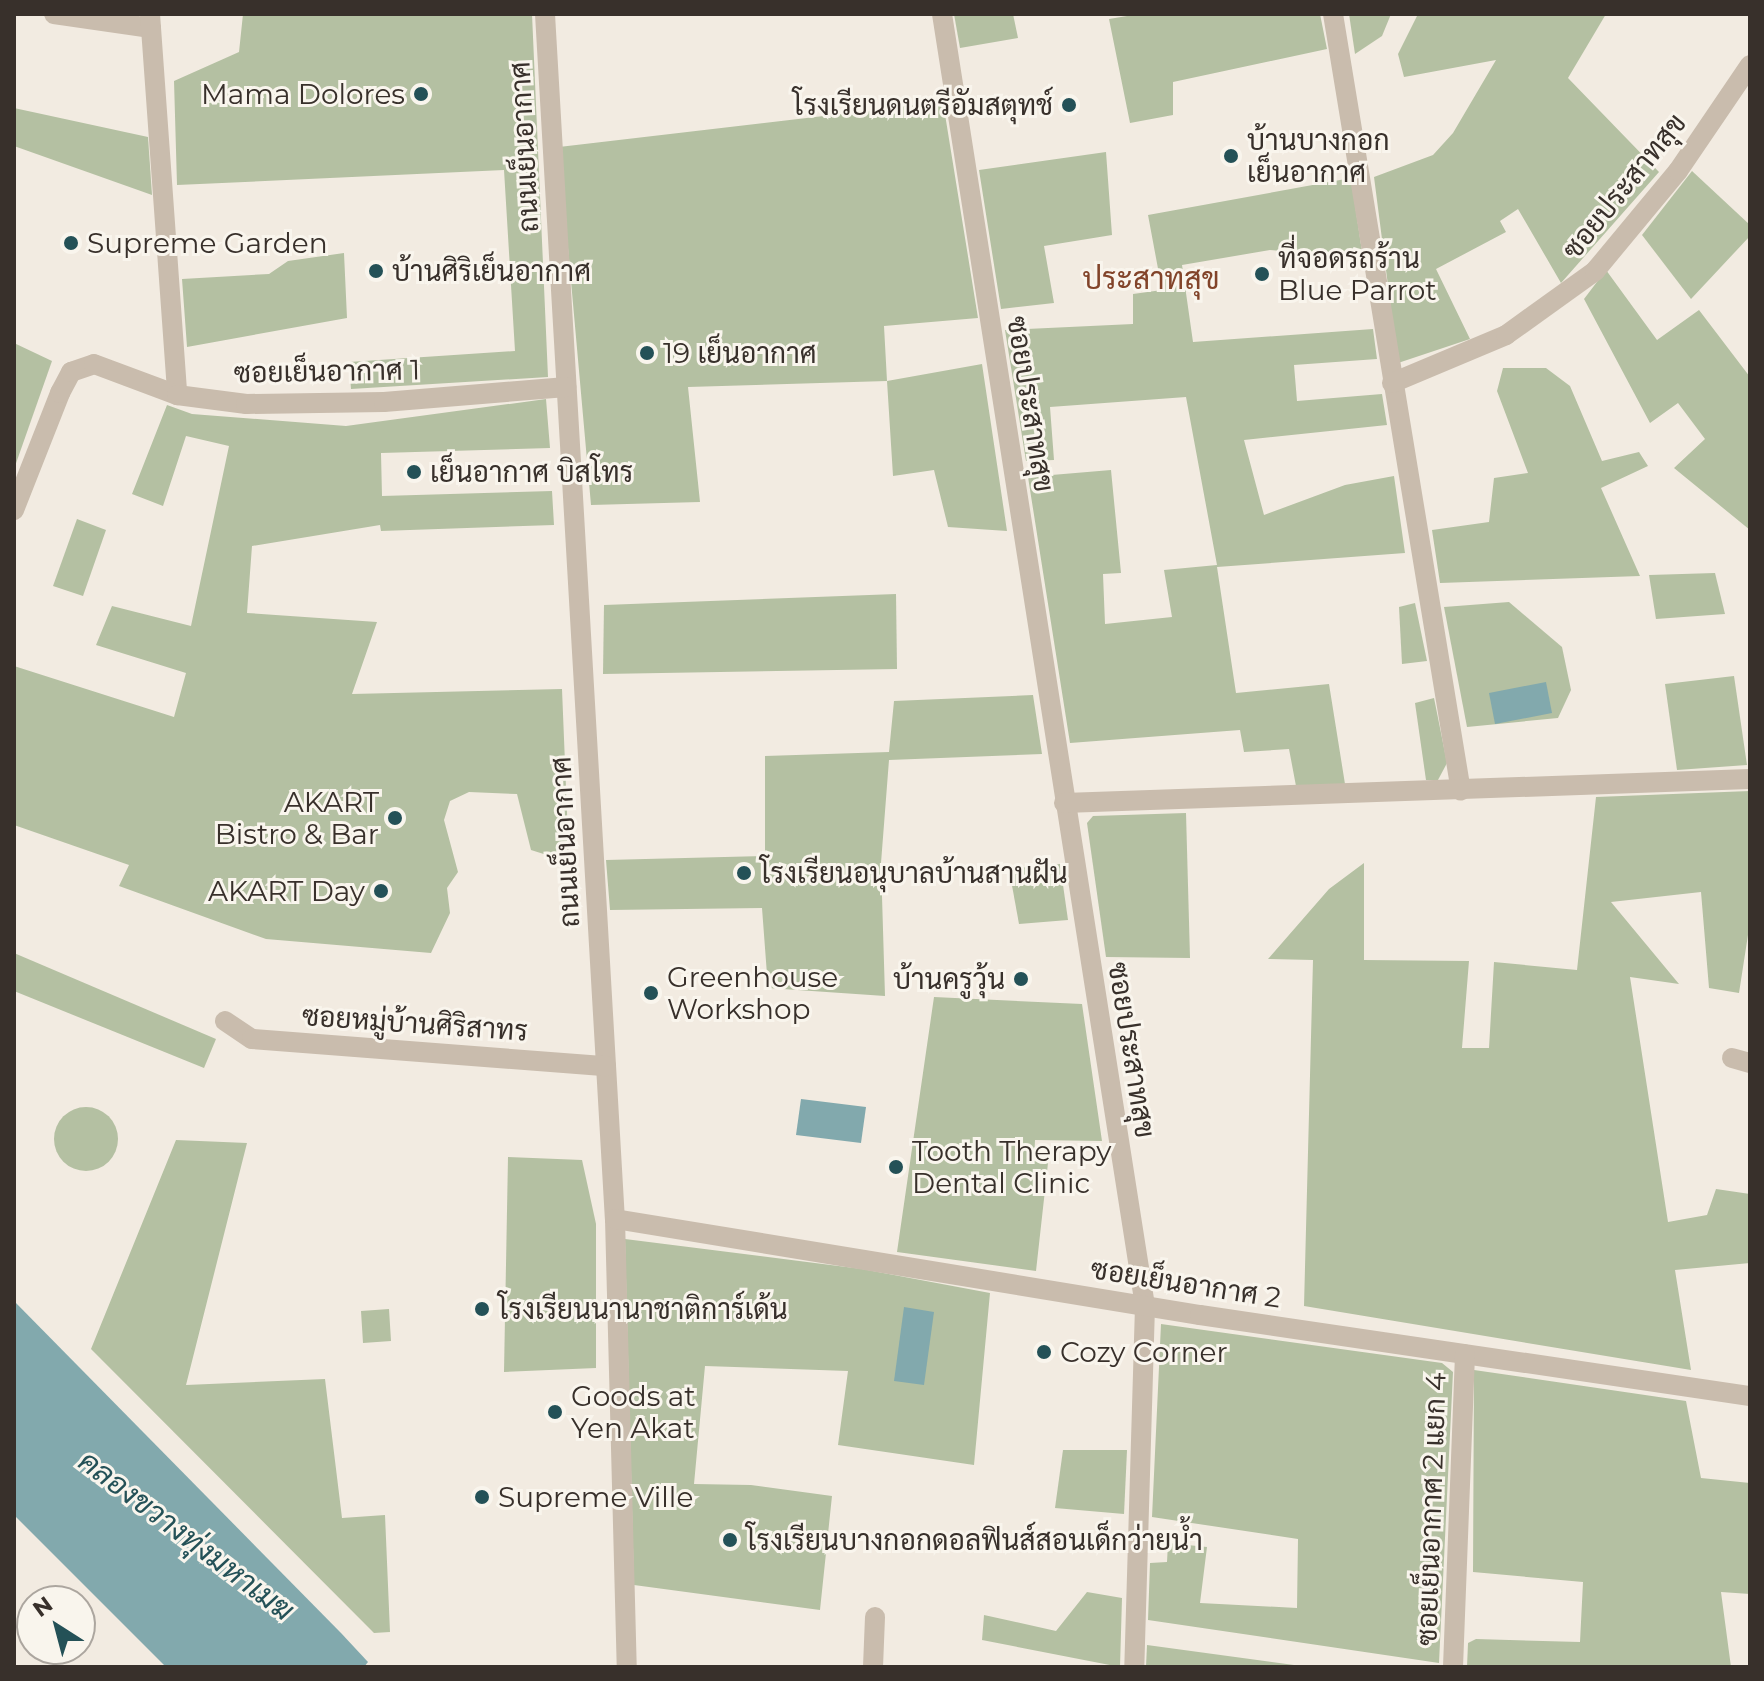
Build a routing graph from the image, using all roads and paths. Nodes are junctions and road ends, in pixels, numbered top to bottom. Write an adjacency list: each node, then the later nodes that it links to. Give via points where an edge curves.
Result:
1 (54, 14): 5 (street)
2 (545, 14): 8 (street, ถนนเย็นอากาศ)
3 (942, 14): 13 (street, ซอยประสาทสุข)
4 (1333, 14): 7 (street)
5 (151, 21): 9 (street)
6 (1750, 65): 7 (street, ซอยประสาทสุข, via 1678,171 1595,271 1506,335)
7 (1392, 383): 12 (street)
8 (566, 387): 9 (street, ซอยเย็นอากาศ 1, via 384,402 246,404); 15 (street, ถนนเย็นอากาศ)
9 (177, 395): 10 (street, ซอยเย็นอากาศ 1, via 94,364 71,372)
10 (14, 510)
11 (1750, 779): 12 (street)
12 (1461, 791): 13 (street)
13 (1064, 803): 17 (street, ซอยประสาทสุข)
14 (225, 1021): 15 (street, ซอยหมู่บ้านศิริสาทร, via 252,1039)
15 (606, 1066): 16 (street, ถนนเย็นอากาศ)
16 (615, 1219): 17 (street, ซอยเย็นอากาศ 2); 21 (street, ถนนเย็นอากาศ)
17 (1145, 1306): 18 (street, ซอยเย็นอากาศ 2); 23 (street, ซอยประสาทสุข)
18 (1465, 1354): 19 (street, ซอยเย็นอากาศ 2); 24 (street, ซอยเย็นอากาศ 2 แยก 4)
19 (1750, 1396)
20 (875, 1617): 22 (street)
21 (627, 1667)
22 (873, 1667)
23 (1134, 1667)
24 (1453, 1667)

